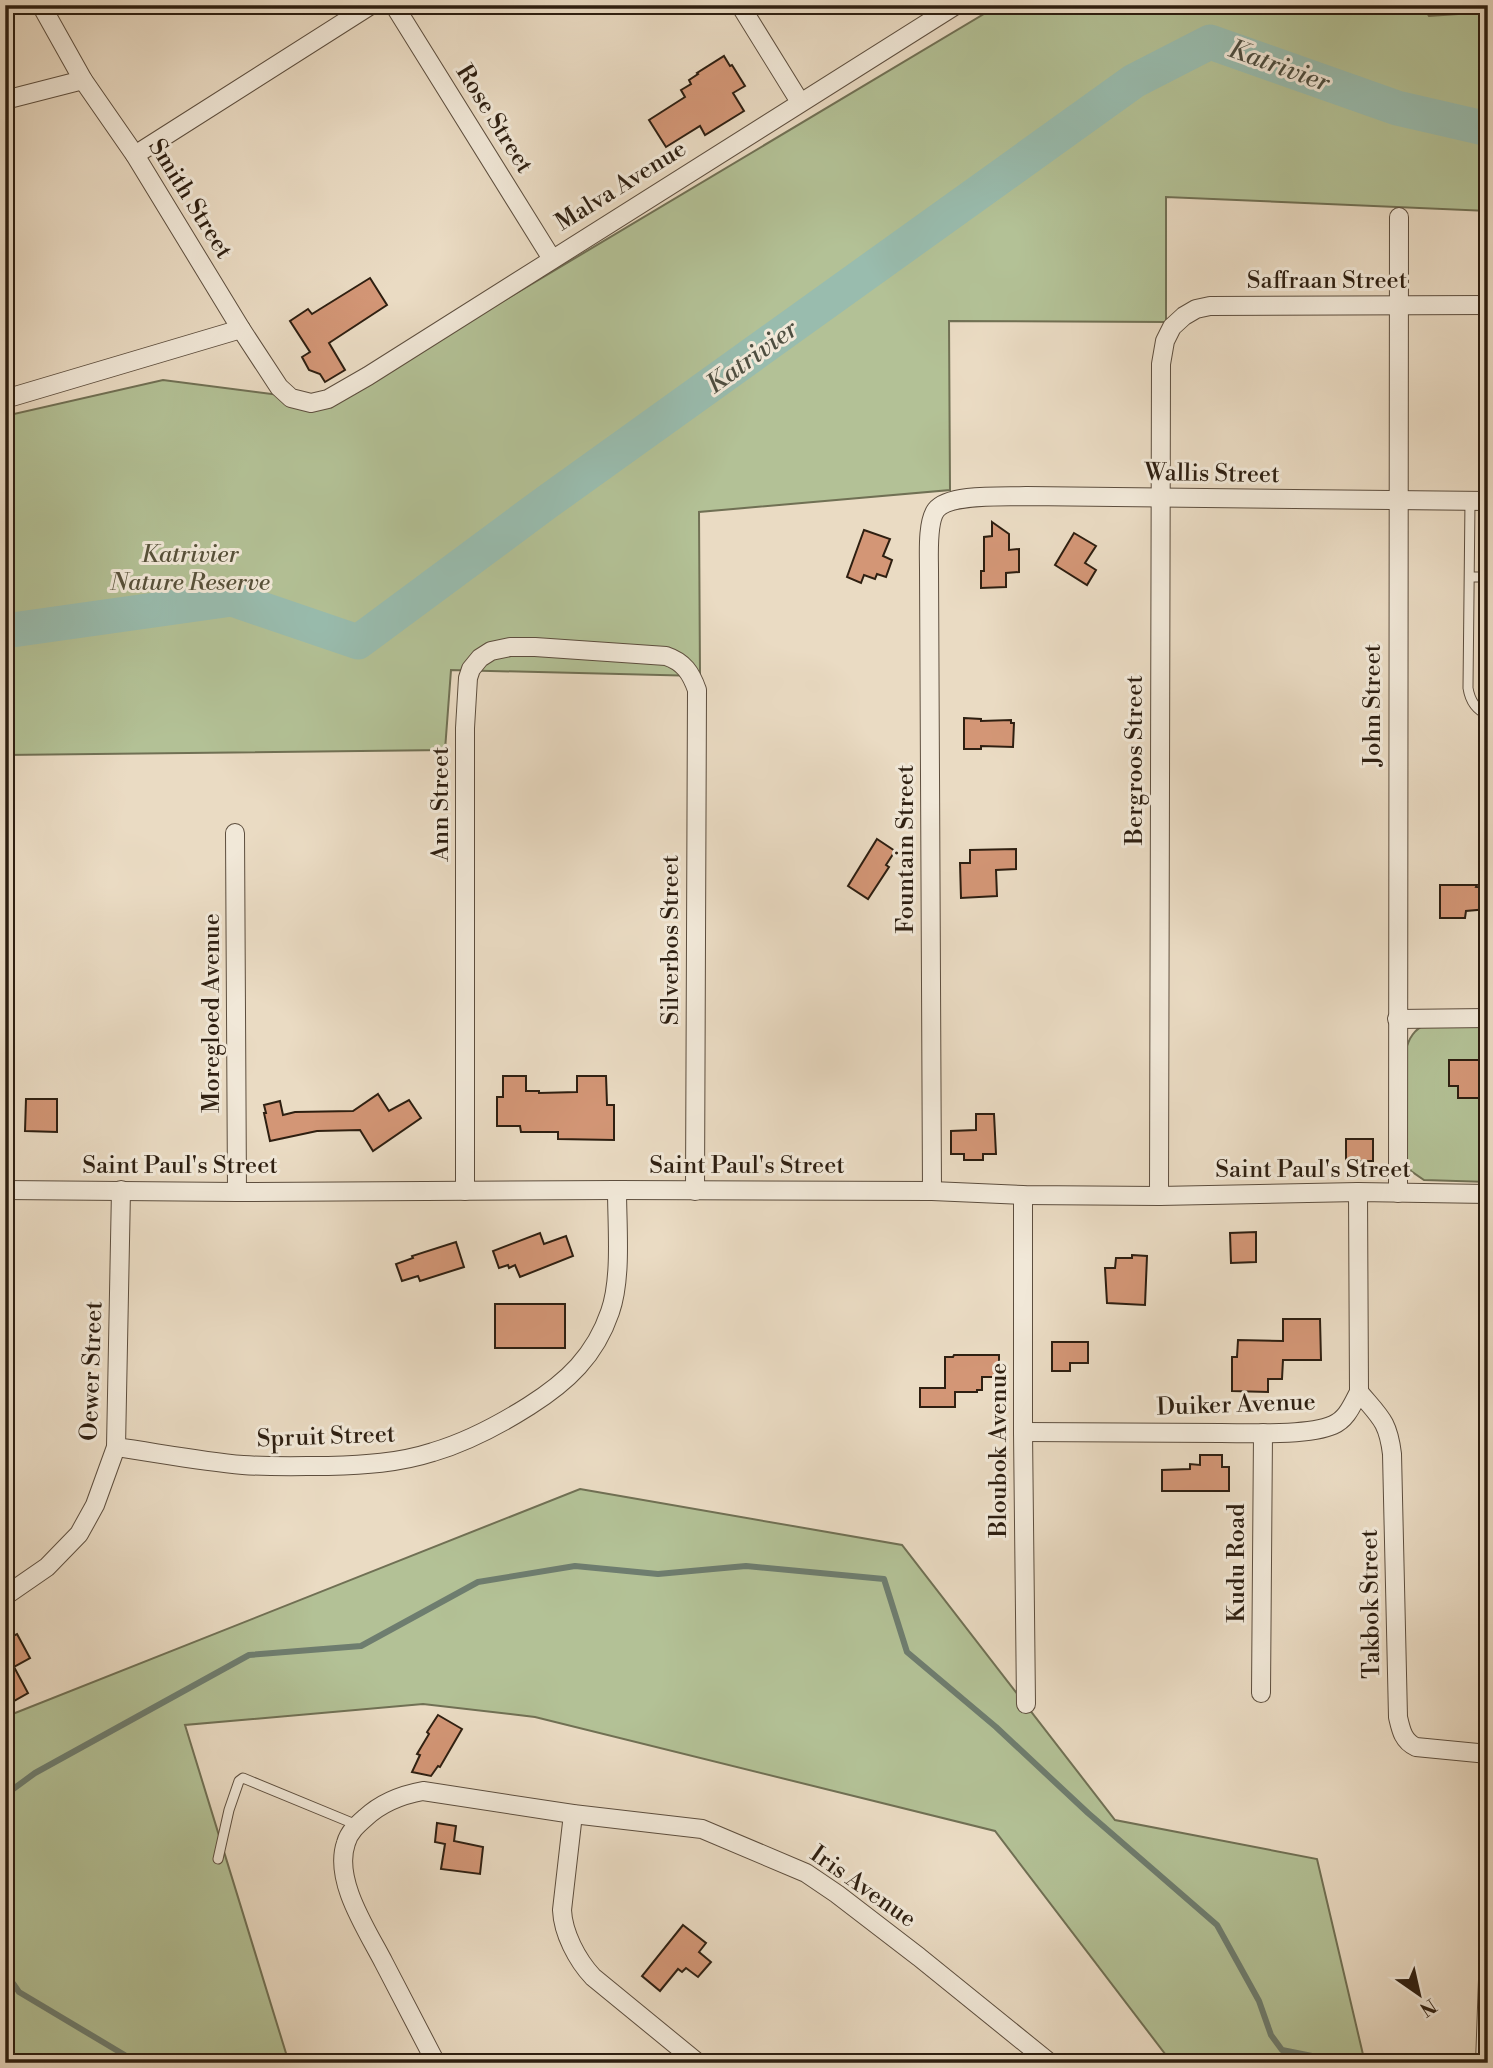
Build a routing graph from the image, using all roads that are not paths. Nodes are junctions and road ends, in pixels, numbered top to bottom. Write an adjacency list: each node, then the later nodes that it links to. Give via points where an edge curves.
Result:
1 (41, 5): 6 (street, Smith Street)
2 (370, 5): 9 (street)
3 (394, 5): 11 (street, Rose Street)
4 (740, 5): 8 (street)
5 (956, 5): 8 (street, Malva Avenue)
6 (83, 79): 7 (street); 9 (street, Smith Street)
7 (5, 100)
8 (800, 103): 11 (street, Malva Avenue)
9 (135, 155): 15 (street, Smith Street)
10 (1399, 217): 13 (street, John Street)
11 (552, 259): 17 (street, Malva Avenue, via 368,376 328,399)
12 (1488, 305): 13 (street, Saffraan Street)
13 (1399, 306): 14 (street, Saffraan Street, via 1210,306 1196,309); 19 (street, John Street)
14 (1172, 327): 18 (street, Bergroos Street, via 1161,364)
15 (241, 329): 16 (street); 17 (street, Smith Street, via 284,393)
16 (5, 400)
17 (311, 403)
18 (1160, 497): 19 (street, Wallis Street); 21 (street, Wallis Street, via 969,498); 40 (street, Bergroos Street)
19 (1398, 501): 20 (street, Wallis Street); 27 (street, John Street)
20 (1479, 501): 22 (lane)
21 (937, 508): 34 (street, Fountain Street, via 929,542)
22 (1470, 577): 23 (lane); 25 (lane, via 1468,688 1473,703)
23 (1488, 577)
24 (697, 691): 32 (street, Ann Street, via 685,667 666,656 510,647 491,651 471,669 465,728); 33 (street, Silverbos Street)
25 (1488, 715)
26 (235, 833): 35 (street, Moregloed Avenue)
27 (1397, 1018): 28 (street); 37 (street, John Street)
28 (1488, 1018)
29 (5, 1190): 30 (street, Saint Paul's Street)
30 (121, 1190): 35 (street, Saint Paul's Street); 44 (street, Oewer Street)
31 (617, 1190): 32 (street, Saint Paul's Street); 33 (street, Saint Paul's Street); 44 (street, Spruit Street, via 617,1282 605,1326 584,1360 557,1388 506,1421 433,1453 358,1465 243,1465)
32 (465, 1191): 35 (street, Saint Paul's Street)
33 (695, 1191): 34 (street, Saint Paul's Street)
34 (932, 1191): 39 (street, Saint Paul's Street)
35 (237, 1192)
36 (1358, 1192): 37 (street, Saint Paul's Street); 40 (street, Saint Paul's Street); 41 (street)
37 (1398, 1192): 38 (street, Saint Paul's Street)
38 (1488, 1194)
39 (1023, 1195): 40 (street, Saint Paul's Street); 42 (street, Bloubok Avenue)
40 (1158, 1196)
41 (1359, 1392): 43 (street, Duiker Avenue, via 1349,1412 1331,1426); 48 (street, Takbok Street, via 1389,1431 1392,1454 1401,1729 1416,1747)
42 (1023, 1432): 43 (street, Duiker Avenue); 47 (street, Bloubok Avenue)
43 (1263, 1433): 46 (street, Kudu Road)
44 (116, 1447): 45 (street, Oewer Street, via 79,1534 47,1567)
45 (5, 1596)
46 (1261, 1693)
47 (1026, 1704)
48 (1488, 1754)
49 (573, 1814): 50 (street, Iris Avenue, via 423,1791 387,1802); 54 (street, via 562,1910 577,1955 593,1977); 55 (street, Iris Avenue, via 702,1829 806,1873)
50 (357, 1825): 51 (lane, via 243,1778 229,1810); 53 (street, via 345,1846 347,1886)
51 (218, 1859)
52 (1488, 1980): 56 (street)
53 (436, 2063)
54 (698, 2063)
55 (1050, 2063)
56 (1485, 2063)

